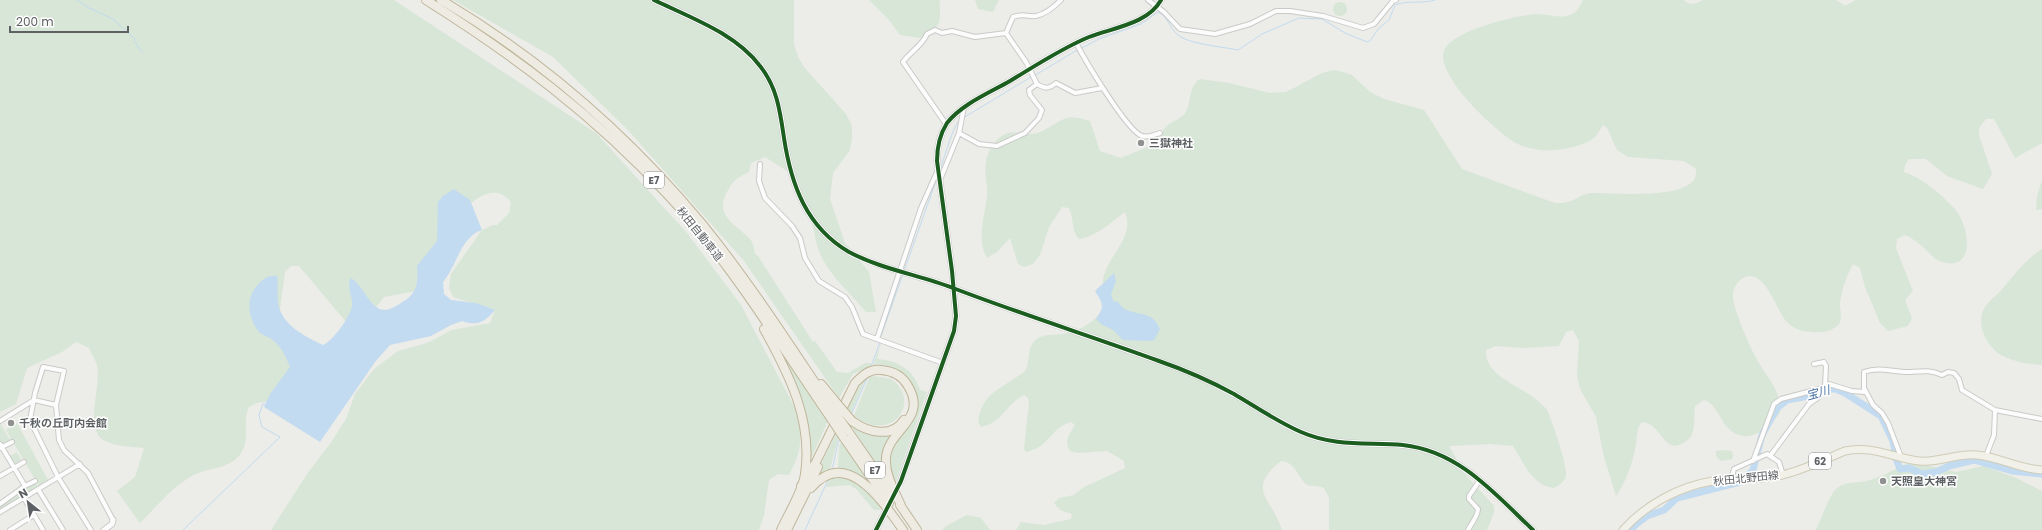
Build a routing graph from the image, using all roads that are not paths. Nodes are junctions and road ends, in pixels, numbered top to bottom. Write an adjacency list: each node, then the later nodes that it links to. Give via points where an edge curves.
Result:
1 (426, 0): 23 (highway, 秋田自動車道 / E7, via 529,70 599,125 668,194)
2 (440, 0): 32 (highway, 秋田自動車道 / E7, via 535,63 604,120 672,190 703,226)
3 (654, 0): 21 (street, via 726,36 751,54 774,90 791,173 801,201 811,218 827,235 847,250)
4 (1061, 0): 9 (street, via 1035,16 1024,14 1013,17)
5 (1148, 0): 8 (street)
6 (1161, 0): 8 (street)
7 (1396, 0): 8 (street, via 1374,24 1363,28 1323,16 1276,11 1250,24 1215,34 1180,29 1164,12)
8 (1156, 8): 10 (street, via 1133,21)
9 (1006, 33): 11 (street); 15 (street, via 975,37 935,30 927,34 924,42 913,49 903,62)
10 (1076, 43): 11 (street); 13 (street)
11 (1031, 71): 12 (street); 14 (street)
12 (1037, 84): 13 (street, via 1044,88 1056,83 1075,93); 16 (street, via 1029,90 1042,110 1039,118 1025,133 997,146 979,144)
13 (1102, 88): 17 (street, via 1141,136 1151,137)
14 (964, 107): 15 (street); 16 (street)
15 (946, 124): 19 (street, via 937,153)
16 (958, 133): 20 (street)
17 (1160, 133)
18 (760, 164): 24 (street, via 759,181 765,198 800,238 805,258 819,281 845,297 863,334)
19 (937, 172): 20 (street); 21 (street, via 921,208)
20 (939, 182): 22 (street)
21 (900, 271): 22 (street); 24 (street)
22 (953, 288): 25 (street, via 956,316 954,331); 50 (street, via 1204,379 1300,432 1338,443 1402,445 1427,450 1465,467)
23 (744, 292): 32 (highway, 秋田自動車道 / E7); 55 (highway, via 780,358 798,400 806,441 805,475)
24 (876, 340): 25 (street)
25 (943, 363): 53 (street)
26 (1814, 364): 27 (street, via 1824,362)
27 (1826, 386): 28 (street, via 1837,385 1858,392); 29 (street)
28 (1865, 390): 33 (street, via 1864,372 1872,369 1911,372 1922,370 1942,375 1948,372 1954,373 1959,379 1962,390); 39 (street, via 1873,405 1888,423)
29 (1819, 391): 40 (street, via 1819,397 1809,404); 42 (street, via 1781,399 1774,404)
30 (34, 400): 31 (street); 31 (street, via 43,367 64,371); 35 (street); 49 (street, via 30,420)
31 (56, 405): 44 (street, via 59,440 64,450)
32 (831, 407): 36 (highway, 秋田自動車道 / E7, bridge); 58 (highway, bridge, via 852,421 869,431 880,432 896,428 903,422 909,409 907,393 895,377 886,374 870,375 861,382 850,399)
33 (1995, 410): 34 (street); 41 (street, via 1994,435)
34 (2042, 419)
35 (0, 421)
36 (846, 434): 60 (highway, 秋田自動車道 / E7); 74 (highway, 秋田自動車道 / E7)
37 (12, 442): 38 (street)
38 (1, 446): 45 (street)
39 (1896, 455): 41 (main road, 秋田北野田線 / 62, via 1926,461 1970,455); 47 (main road, 秋田北野田線 / 62, via 1873,449 1853,449)
40 (1770, 456): 42 (street, via 1767,454); 47 (street, via 1779,462)
41 (1986, 456): 46 (main road, 秋田北野田線 / 62, via 2013,466)
42 (1756, 460): 51 (street, via 1734,470)
43 (24, 462): 45 (street)
44 (80, 464): 49 (street); 64 (street, via 88,473)
45 (14, 468): 48 (street); 54 (street)
46 (2042, 470)
47 (1783, 475): 51 (main road, 秋田北野田線 / 62)
48 (0, 476)
49 (58, 477): 56 (street); 68 (street)
50 (1480, 480): 76 (street, via 1469,496 1478,513); 77 (street)
51 (1733, 480): 78 (main road, 秋田北野田線 / 62, via 1694,485 1672,495 1641,512)
52 (35, 481): 54 (street)
53 (900, 483)
54 (25, 486): 59 (street)
55 (801, 486): 60 (highway, via 816,462 855,383 871,371 889,371 905,381 913,397 912,414 888,449 886,458 890,481); 70 (highway)
56 (38, 489): 57 (street); 67 (street)
57 (24, 498): 61 (street); 63 (street)
58 (803, 498): 71 (highway); 73 (highway, via 817,481 825,476 840,473 859,479 869,487)
59 (0, 504)
60 (902, 508): 75 (highway, 秋田自動車道 / E7)
61 (0, 512)
62 (884, 514): 72 (street)
63 (34, 516): 65 (street); 66 (street)
64 (113, 520): 69 (street)
65 (10, 530)
66 (43, 530)
67 (63, 530)
68 (91, 530)
69 (104, 530)
70 (781, 530)
71 (787, 530)
72 (876, 530)
73 (903, 530)
74 (908, 530)
75 (917, 530)
76 (1468, 530)
77 (1533, 530)
78 (1623, 530)

